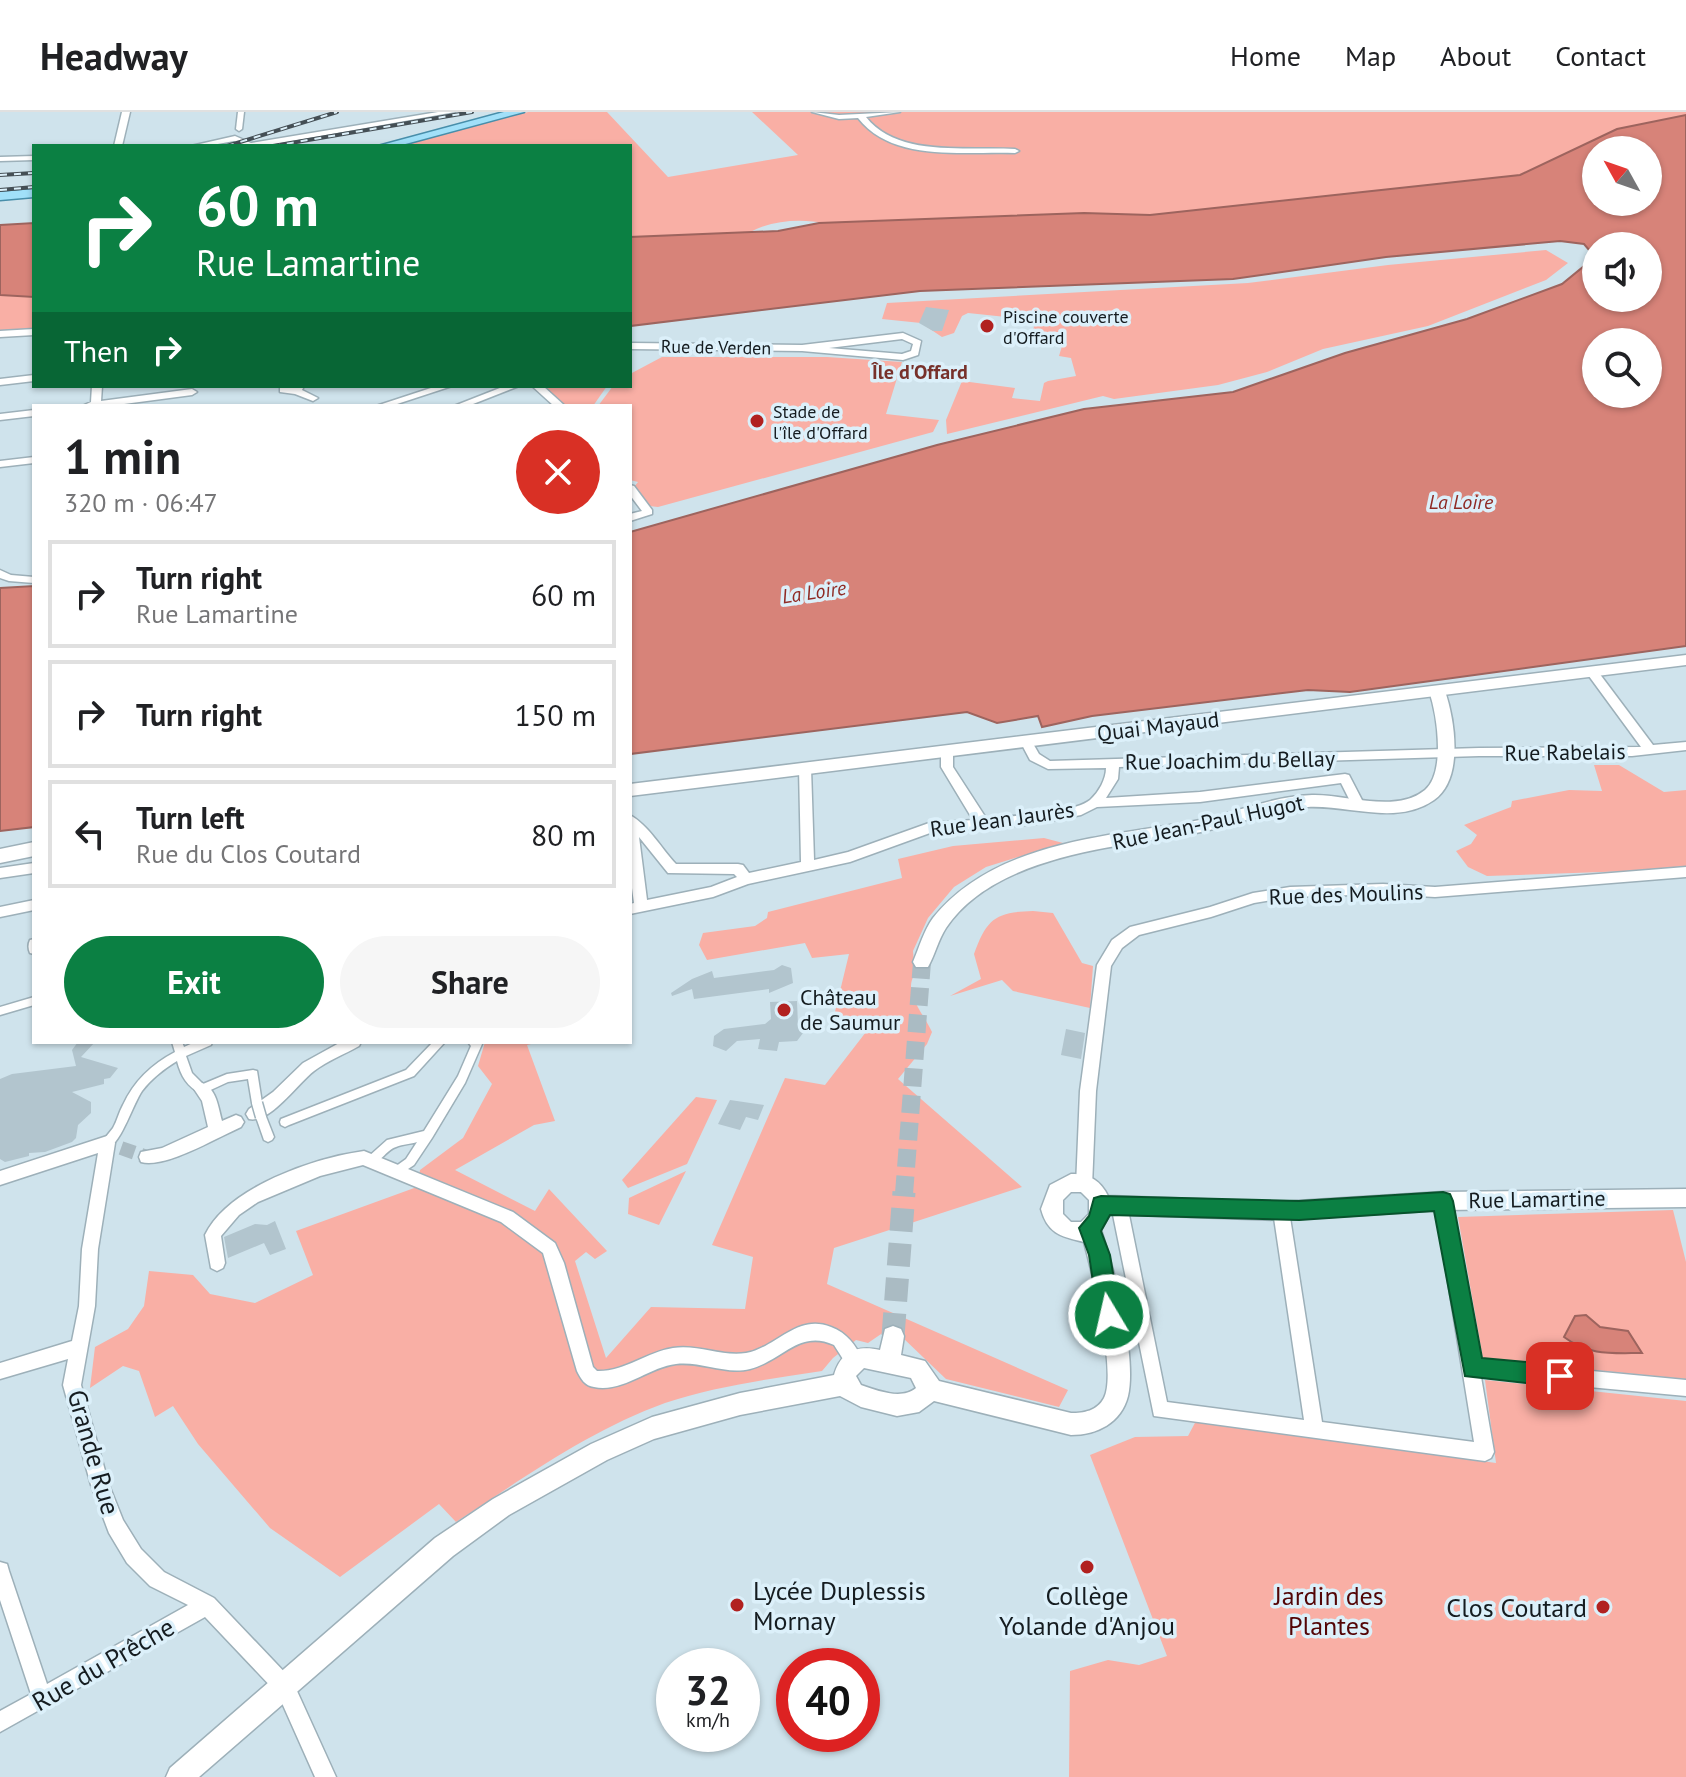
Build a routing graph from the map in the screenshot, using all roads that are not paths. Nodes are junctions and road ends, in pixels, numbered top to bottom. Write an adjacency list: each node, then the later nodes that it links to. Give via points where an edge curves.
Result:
1 (126, 112): 10 (street)
2 (241, 112): 8 (street)
3 (451, 112): 13 (street)
4 (518, 112): 14 (main road)
5 (816, 112): 7 (street)
6 (896, 112): 7 (street)
7 (861, 116): 15 (street, via 873,134 931,150)
8 (239, 129): 9 (street)
9 (235, 138): 11 (street); 12 (street)
10 (118, 144)
11 (205, 144)
12 (246, 144)
13 (262, 144)
14 (392, 144)
15 (1015, 151)
16 (32, 158): 17 (street)
17 (0, 159)
18 (32, 193): 19 (main road)
19 (0, 196)
20 (32, 332): 21 (street)
21 (0, 334)
22 (632, 346): 23 (street, Rue de Verden)
23 (802, 348): 23 (street, via 903,357 915,353 918,343 903,336)
24 (32, 378): 25 (street)
25 (0, 382)
26 (299, 388): 31 (street)
27 (439, 388): 33 (street)
28 (508, 388): 34 (street)
29 (539, 388): 35 (street)
30 (193, 389): 32 (street)
31 (313, 398)
32 (105, 404)
33 (384, 404)
34 (464, 404)
35 (558, 404)
36 (32, 413): 37 (street)
37 (0, 417)
38 (32, 460): 39 (street)
39 (0, 464)
40 (632, 491): 41 (street, via 648,512)
41 (632, 517)
42 (0, 573): 43 (street)
43 (32, 580)
44 (1686, 660): 45 (main road, Quai Mayaud)
45 (1592, 672): 46 (main road, Quai Mayaud); 49 (street)
46 (1437, 691): 47 (main road, Quai Mayaud); 51 (street, Rue Jean-Paul Hugot, via 1445,723)
47 (1027, 743): 50 (main road, Quai Mayaud); 52 (street, Rue Joachim du Bellay, via 1034,757 1048,765)
48 (1686, 746): 49 (street, Rue Rabelais)
49 (1650, 750): 51 (street, Rue Rabelais)
50 (947, 753): 53 (main road, Quai Mayaud); 58 (street, via 947,767)
51 (1444, 754): 52 (street, Rue Joachim du Bellay); 55 (street, Rue Jean-Paul Hugot, via 1441,783 1428,797 1392,807)
52 (1113, 763): 56 (street, via 1112,779)
53 (805, 768): 54 (main road, Quai Mayaud); 62 (street)
54 (632, 790)
55 (1357, 802): 56 (street, Rue Jean Jaurès, via 1345,778 1200,797); 70 (street, Rue Jean-Paul Hugot, via 1286,804 1025,864 963,898 933,934)
56 (1095, 803): 58 (street, Rue Jean Jaurès, via 1035,819)
57 (632, 823): 66 (street, via 673,869 738,869)
58 (982, 823): 62 (street, Rue Jean Jaurès, via 929,828)
59 (32, 849): 60 (main road)
60 (0, 856)
61 (632, 856): 68 (street)
62 (808, 867): 66 (street, Rue Jean Jaurès)
63 (32, 868): 65 (street)
64 (1686, 872): 87 (street, Rue des Moulins, via 1435,892 1290,892 1135,931 1117,944 1104,965 1088,1091)
65 (0, 873)
66 (746, 879): 68 (street, Rue Jean Jaurès, via 713,892)
67 (32, 905): 69 (street)
68 (635, 908)
69 (0, 912)
70 (922, 962)
71 (32, 1002): 72 (street)
72 (0, 1011)
73 (350, 1044): 78 (street, via 308,1067)
74 (438, 1044): 78 (street, via 410,1073 273,1129)
75 (477, 1044): 81 (street)
76 (178, 1048): 77 (street, via 189,1077); 82 (street, via 134,1094)
77 (202, 1089): 78 (street, via 253,1074); 80 (street)
78 (257, 1111)
79 (236, 1122): 80 (street)
80 (216, 1129): 83 (street)
81 (428, 1135): 84 (street, via 391,1143); 85 (street, via 410,1162)
82 (114, 1146): 86 (street); 95 (street, Grande Rue, via 90,1249 87,1306)
83 (147, 1157)
84 (372, 1160): 85 (street); 93 (street, via 343,1161 243,1202 213,1235)
85 (396, 1172): 96 (street, via 507,1217 549,1248 586,1371 593,1379 612,1379 678,1356 753,1360 813,1331 840,1339)
86 (0, 1178)
87 (1084, 1186): 90 (street); 92 (street, via 1056,1190 1050,1209 1065,1227)
88 (1686, 1198): 89 (street, Rue Lamartine)
89 (1443, 1201): 91 (street, Rue Lamartine); 98 (street)
90 (1110, 1205): 91 (street, Rue Lamartine); 92 (street); 103 (street, via 1160,1410)
91 (1281, 1211): 103 (street)
92 (1090, 1228): 102 (street, via 1119,1376 1116,1398 1106,1413 1086,1424 1062,1423)
93 (217, 1263)
94 (893, 1336): 97 (street)
95 (77, 1348): 99 (street); 105 (street, Grande Rue, via 72,1385 116,1526 134,1556 157,1579)
96 (854, 1361): 97 (street, via 863,1357); 100 (street)
97 (889, 1362): 102 (street, via 924,1373)
98 (1473, 1368): 101 (street); 103 (street, via 1485,1452)
99 (0, 1371)
100 (845, 1384): 102 (street, via 856,1395 908,1406 920,1403); 106 (street, via 692,1415 599,1452 471,1526)
101 (1686, 1388)
102 (929, 1389)
103 (1314, 1429)
104 (0, 1571): 107 (street)
105 (207, 1605): 106 (street, Grande Rue); 107 (street, Rue du Prêche)
106 (285, 1687): 109 (street); 110 (street, Grande Rue)
107 (42, 1698): 108 (street, Rue du Prêche)
108 (0, 1722)
109 (189, 1774)
110 (326, 1777)

